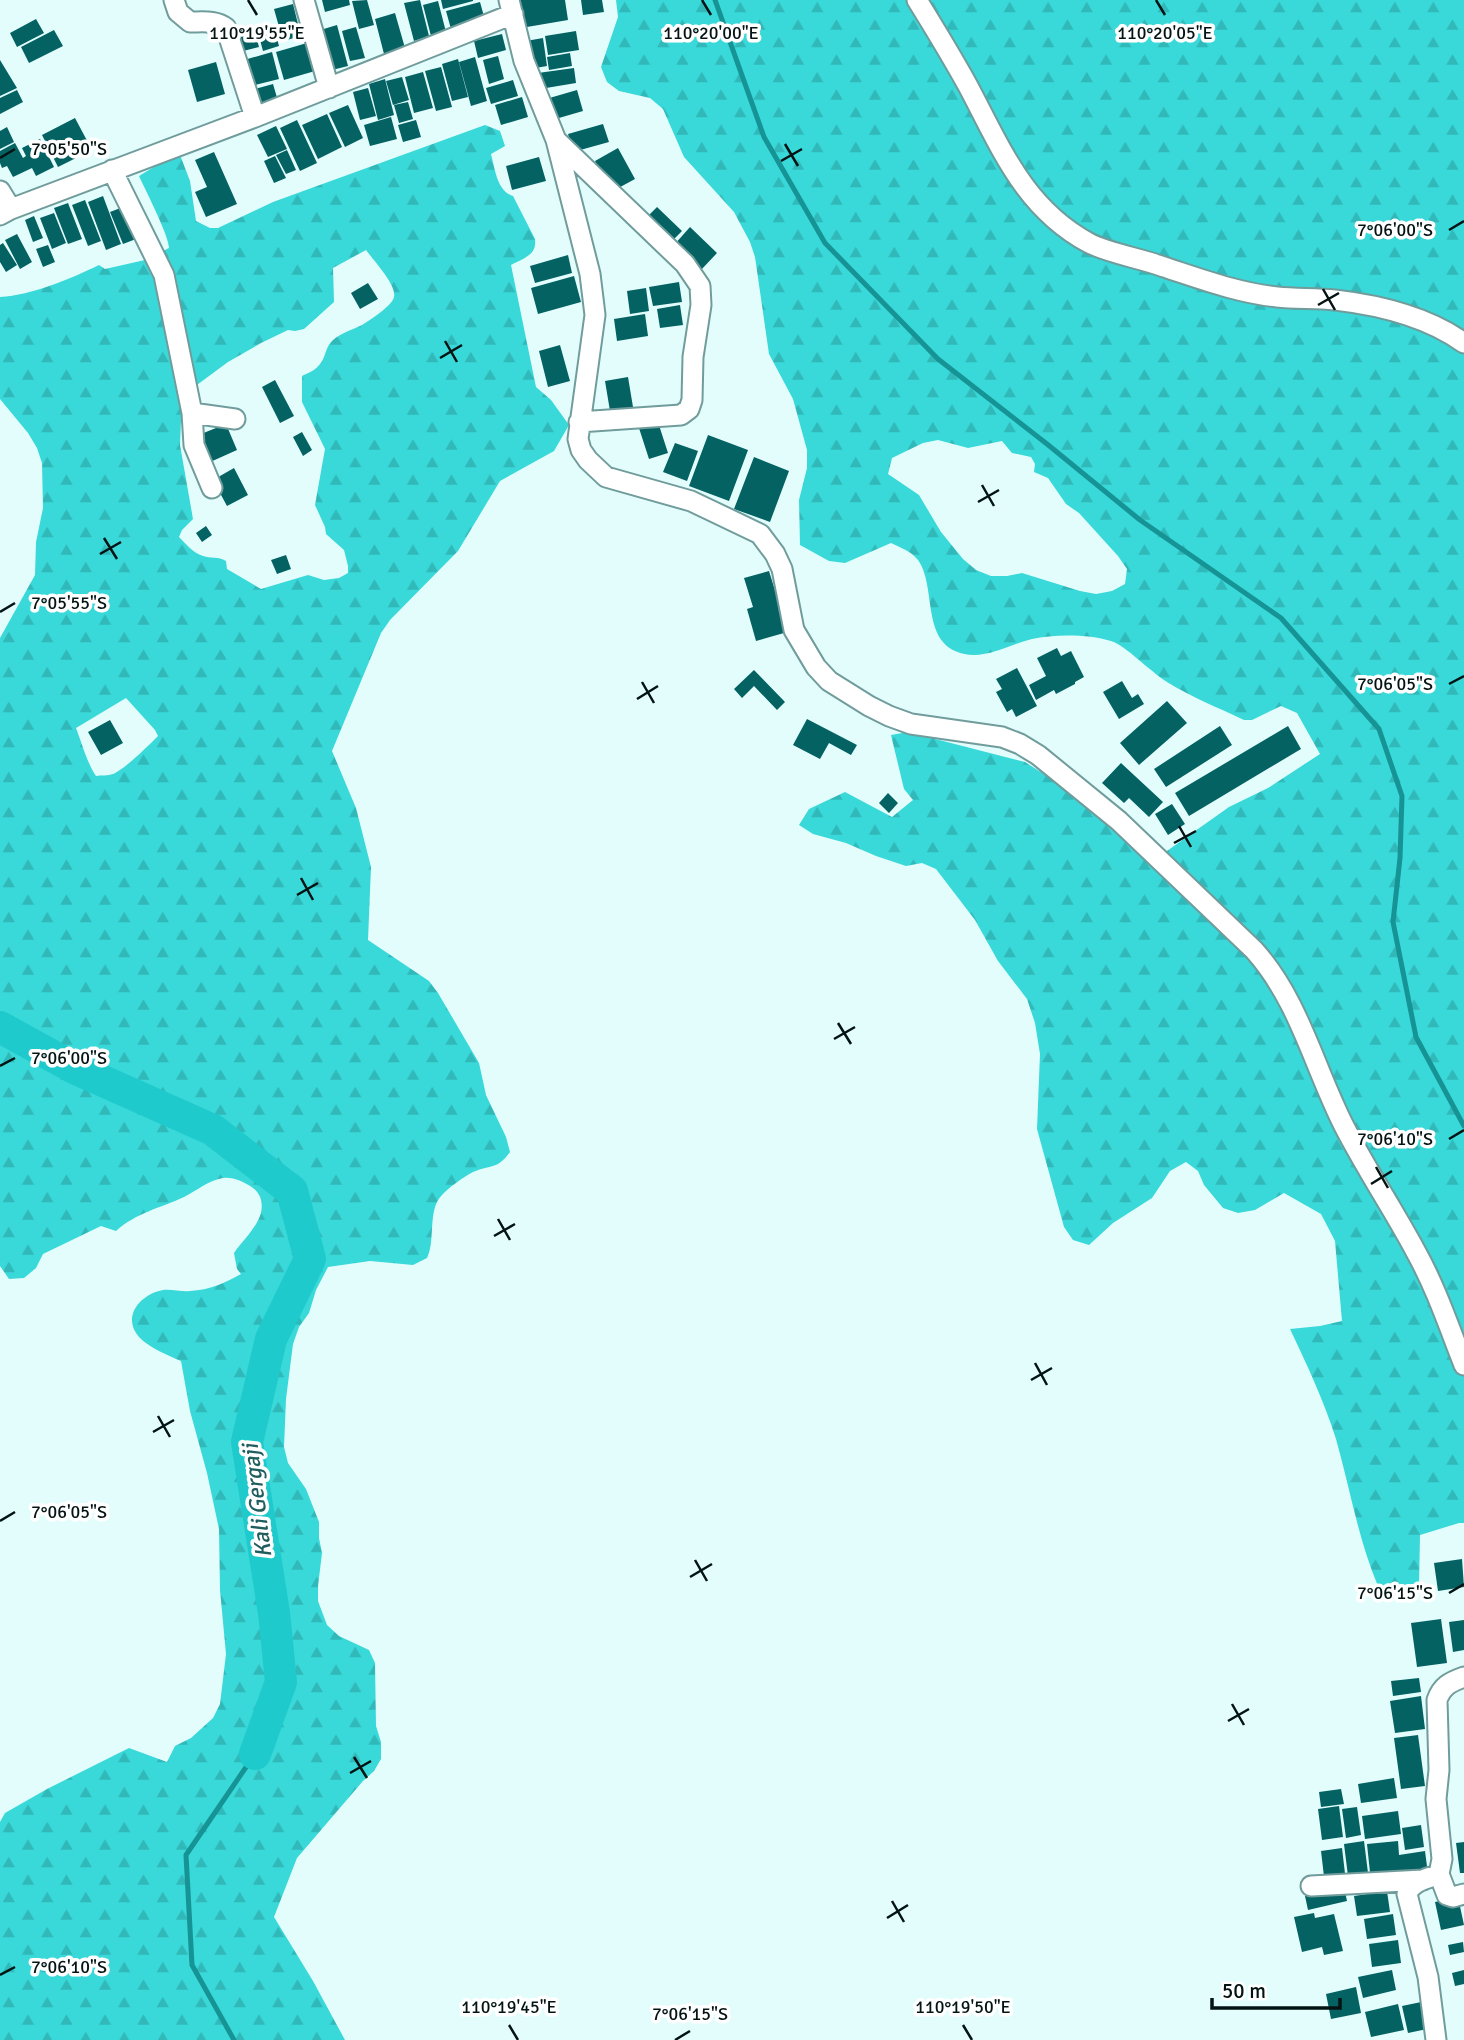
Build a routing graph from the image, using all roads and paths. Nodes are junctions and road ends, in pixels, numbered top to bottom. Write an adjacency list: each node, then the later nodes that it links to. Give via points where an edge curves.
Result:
1 (174, 0): 6 (street, via 178,12 190,22 213,22 226,28)
2 (304, 0): 5 (street)
3 (917, 0): 11 (street, via 1018,178 1058,223 1091,244 1243,291 1373,305 1422,321)
4 (511, 7): 5 (street); 7 (street, via 524,61)
5 (329, 88): 6 (street)
6 (255, 117): 8 (street)
7 (556, 141): 14 (street, via 594,296); 14 (street, via 685,264 700,286 689,409 681,415)
8 (112, 170): 10 (street); 12 (street, via 164,275)
9 (0, 191): 10 (street)
10 (5, 212)
11 (1464, 343)
12 (192, 413): 13 (street); 15 (street, via 194,445)
13 (235, 419)
14 (579, 422): 16 (street, via 581,450 606,477 691,501 760,534 782,569 794,630 830,681 869,706 911,724 1002,737 1038,755 1119,821 1254,950 1288,998 1344,1125 1417,1252)
15 (212, 488)
16 (1464, 1365)
17 (1464, 1677): 18 (street, via 1446,1684 1437,1700 1436,1799 1442,1859)
18 (1431, 1877): 19 (street); 20 (street, via 1447,1895); 21 (street, via 1413,1885 1408,1894 1428,1977)
19 (1311, 1886)
20 (1464, 1894)
21 (1436, 2040)

